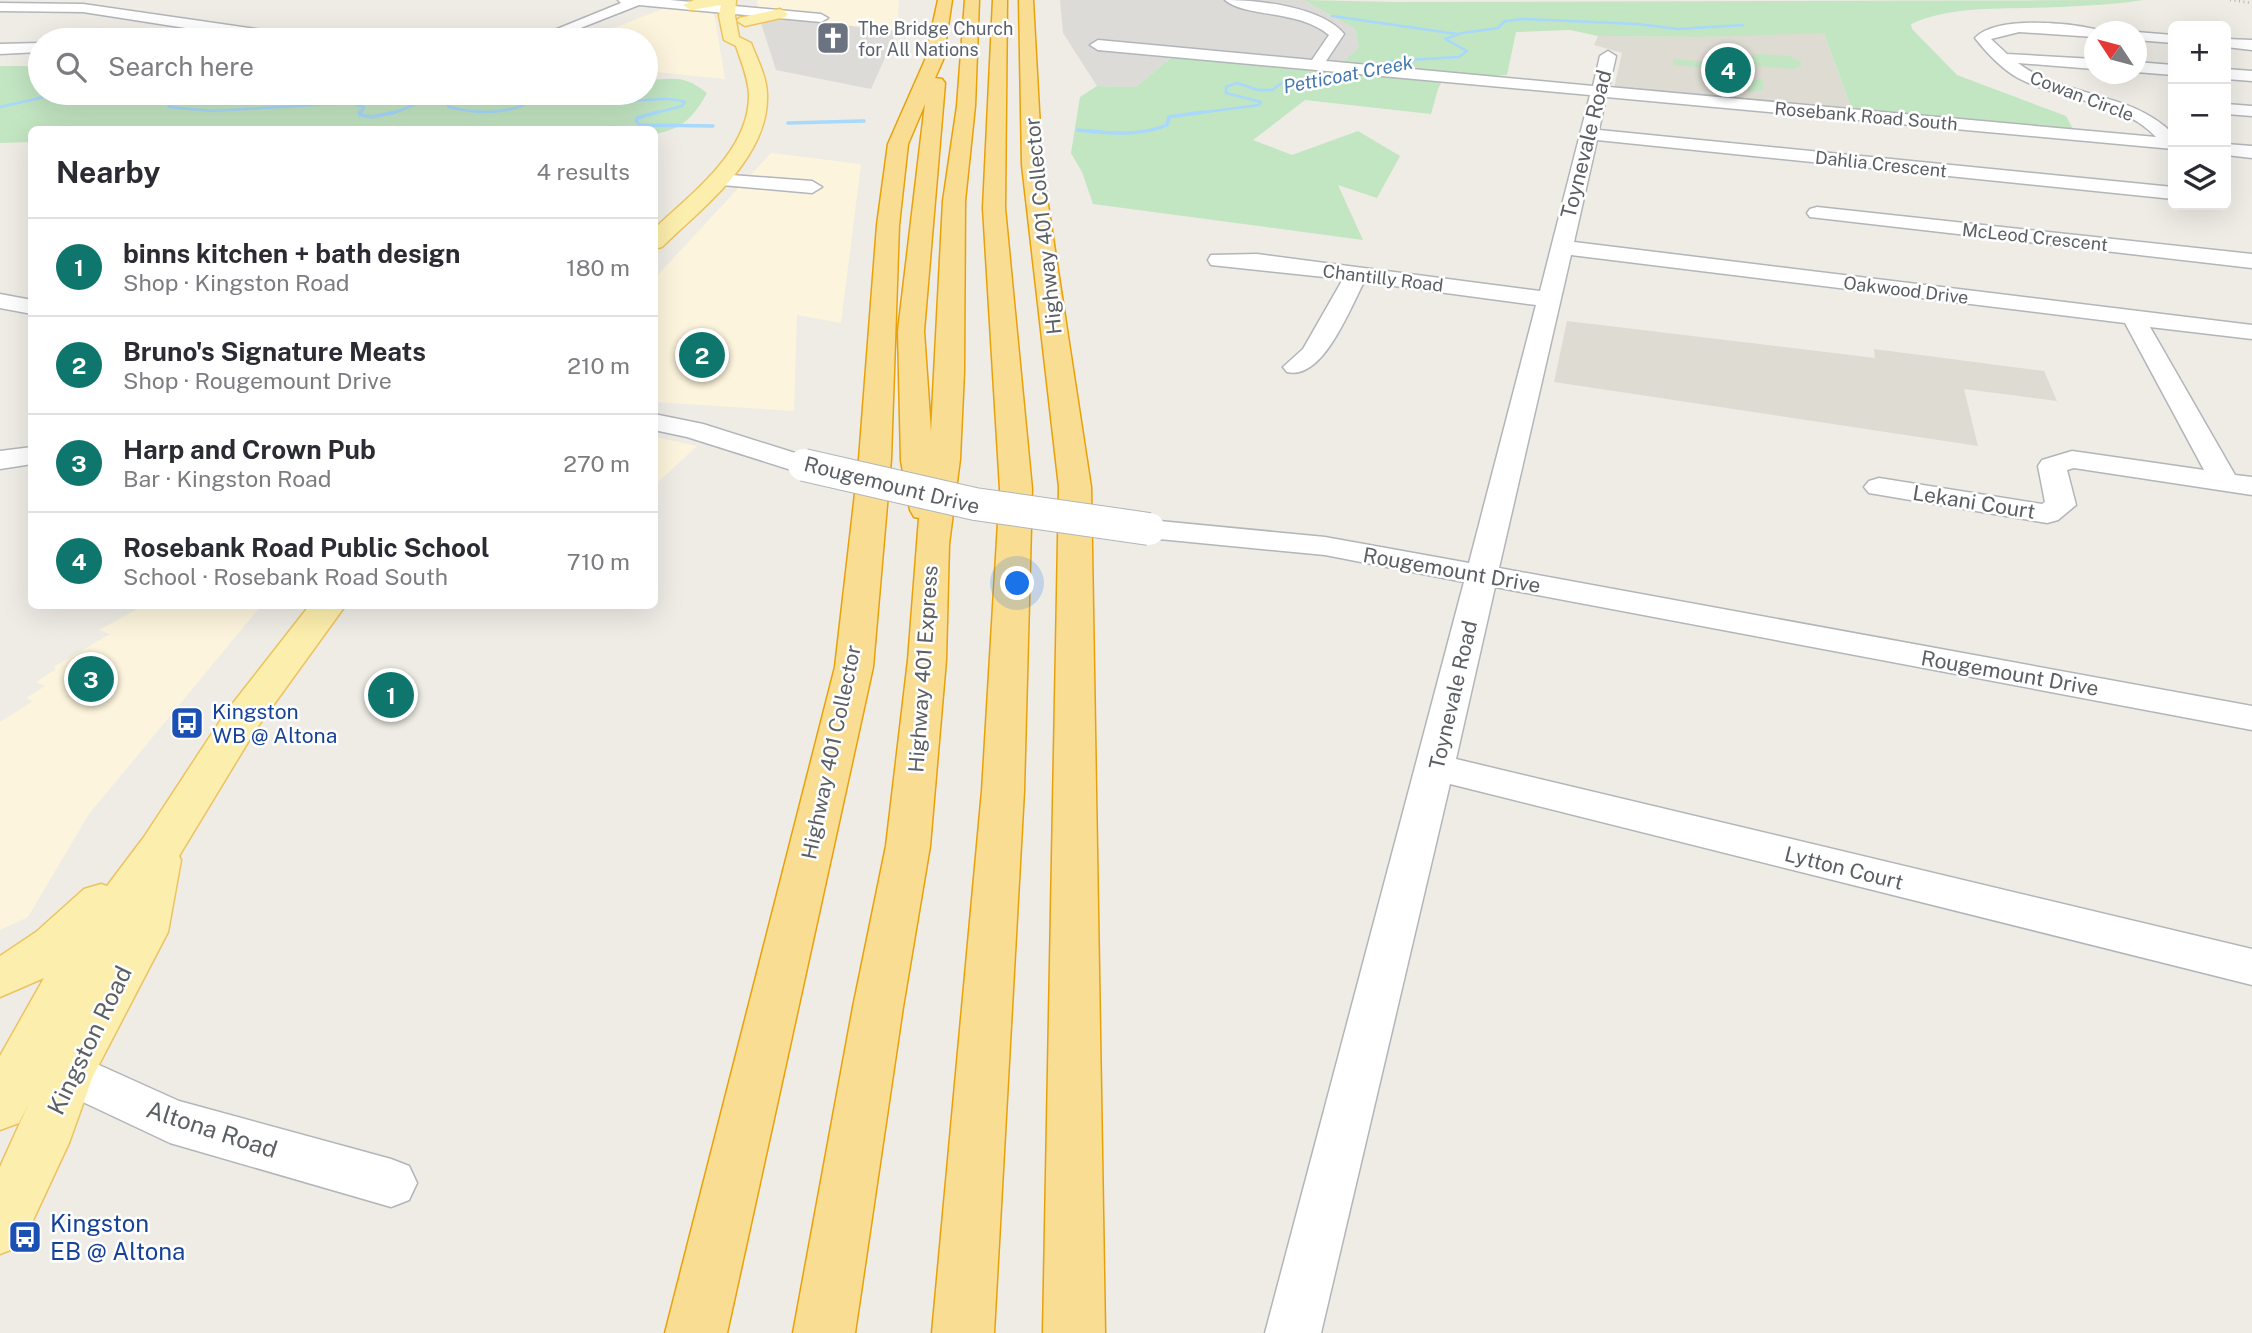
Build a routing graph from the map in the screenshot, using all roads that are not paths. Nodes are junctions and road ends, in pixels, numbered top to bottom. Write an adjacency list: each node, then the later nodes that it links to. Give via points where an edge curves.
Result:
1 (945, 0): 24 (highway, Highway 401 Collector)
2 (972, 0): 61 (highway, Highway 401 Express, via 954,201 944,459)
3 (1000, 0): 75 (highway, via 994,208 1016,489 1003,791)
4 (1026, 0): 76 (highway, Highway 401 Collector, via 1032,165 1075,487)
5 (1233, 0): 26 (street, via 1329,26 1337,34)
6 (631, 1): 7 (street); 13 (street)
7 (683, 5): 9 (main road)
8 (0, 7): 12 (street, via 83,8)
9 (733, 7): 10 (main road); 41 (main road, via 749,39 743,43 759,97 746,140)
10 (780, 14): 11 (street)
11 (821, 18)
12 (200, 28)
13 (566, 28)
14 (2084, 32): 23 (street, Cowan Circle, via 2020,29 1982,38)
15 (2147, 37): 16 (street)
16 (2168, 39)
17 (2231, 43): 19 (street)
18 (1098, 45): 26 (street, Rosebank Road South)
19 (2252, 45)
20 (28, 48): 21 (street)
21 (0, 49)
22 (1608, 56): 31 (street, Toynevale Road)
23 (2003, 58): 25 (street); 32 (street, Cowan Circle, via 2024,74)
24 (934, 60): 61 (highway, via 937,88 911,331 917,461); 73 (highway, Highway 401 Collector, via 898,144 853,667)
25 (2084, 63)
26 (1316, 65): 31 (street, Rosebank Road South)
27 (2147, 68): 28 (street)
28 (2168, 70)
29 (2231, 74): 30 (street)
30 (2252, 76)
31 (1600, 91): 36 (street, Toynevale Road); 38 (street, Rosebank Road South)
32 (2104, 104): 33 (street); 37 (street, Cowan Circle, via 2153,124)
33 (2154, 104)
34 (2231, 109): 35 (street)
35 (2252, 111)
36 (1588, 134): 43 (street, Dahlia Crescent); 46 (street, Toynevale Road)
37 (2168, 138)
38 (2168, 144)
39 (2231, 150): 40 (street)
40 (2252, 152)
41 (718, 180): 42 (street); 45 (main road)
42 (812, 187)
43 (2168, 192)
44 (1817, 213): 48 (street, McLeod Crescent)
45 (658, 238)
46 (1560, 247): 50 (street, Toynevale Road); 53 (street, Oakwood Drive)
47 (1219, 260): 49 (street, Chantilly Road)
48 (2252, 261)
49 (1357, 274): 50 (street, Chantilly Road); 55 (street, via 1313,353)
50 (1547, 299): 62 (street, Toynevale Road)
51 (0, 301): 52 (street)
52 (28, 306)
53 (2133, 317): 54 (street, Oakwood Drive); 59 (street)
54 (2252, 332)
55 (1296, 367)
56 (658, 423): 62 (street, Rougemount Drive, bridge, via 963,504 1058,520 1325,546)
57 (28, 456): 58 (street)
58 (0, 460)
59 (2238, 483): 60 (street, Lekani Court, via 2072,460 2052,466 2061,505 2046,514)
60 (1879, 487)
61 (932, 544): 74 (highway, Highway 401 Express, via 927,660 908,846)
62 (1481, 575): 64 (street, Rougemount Drive); 65 (street, Toynevale Road)
63 (325, 609): 66 (main road, Kingston Road, via 240,721)
64 (2252, 718)
65 (1436, 767): 67 (street, Lytton Court); 77 (street, Toynevale Road)
66 (160, 849): 68 (main road, via 57,942); 69 (main road, Kingston Road, via 144,932)
67 (2252, 967)
68 (0, 976)
69 (31, 1058): 70 (main road, Kingston Road); 71 (street, Altona Road, via 170,1121); 72 (main road, Kingston Road, via 41,1143)
70 (0, 1106)
71 (391, 1183)
72 (0, 1226)
73 (696, 1333)
74 (824, 1333)
75 (963, 1333)
76 (1074, 1333)
77 (1293, 1333)

